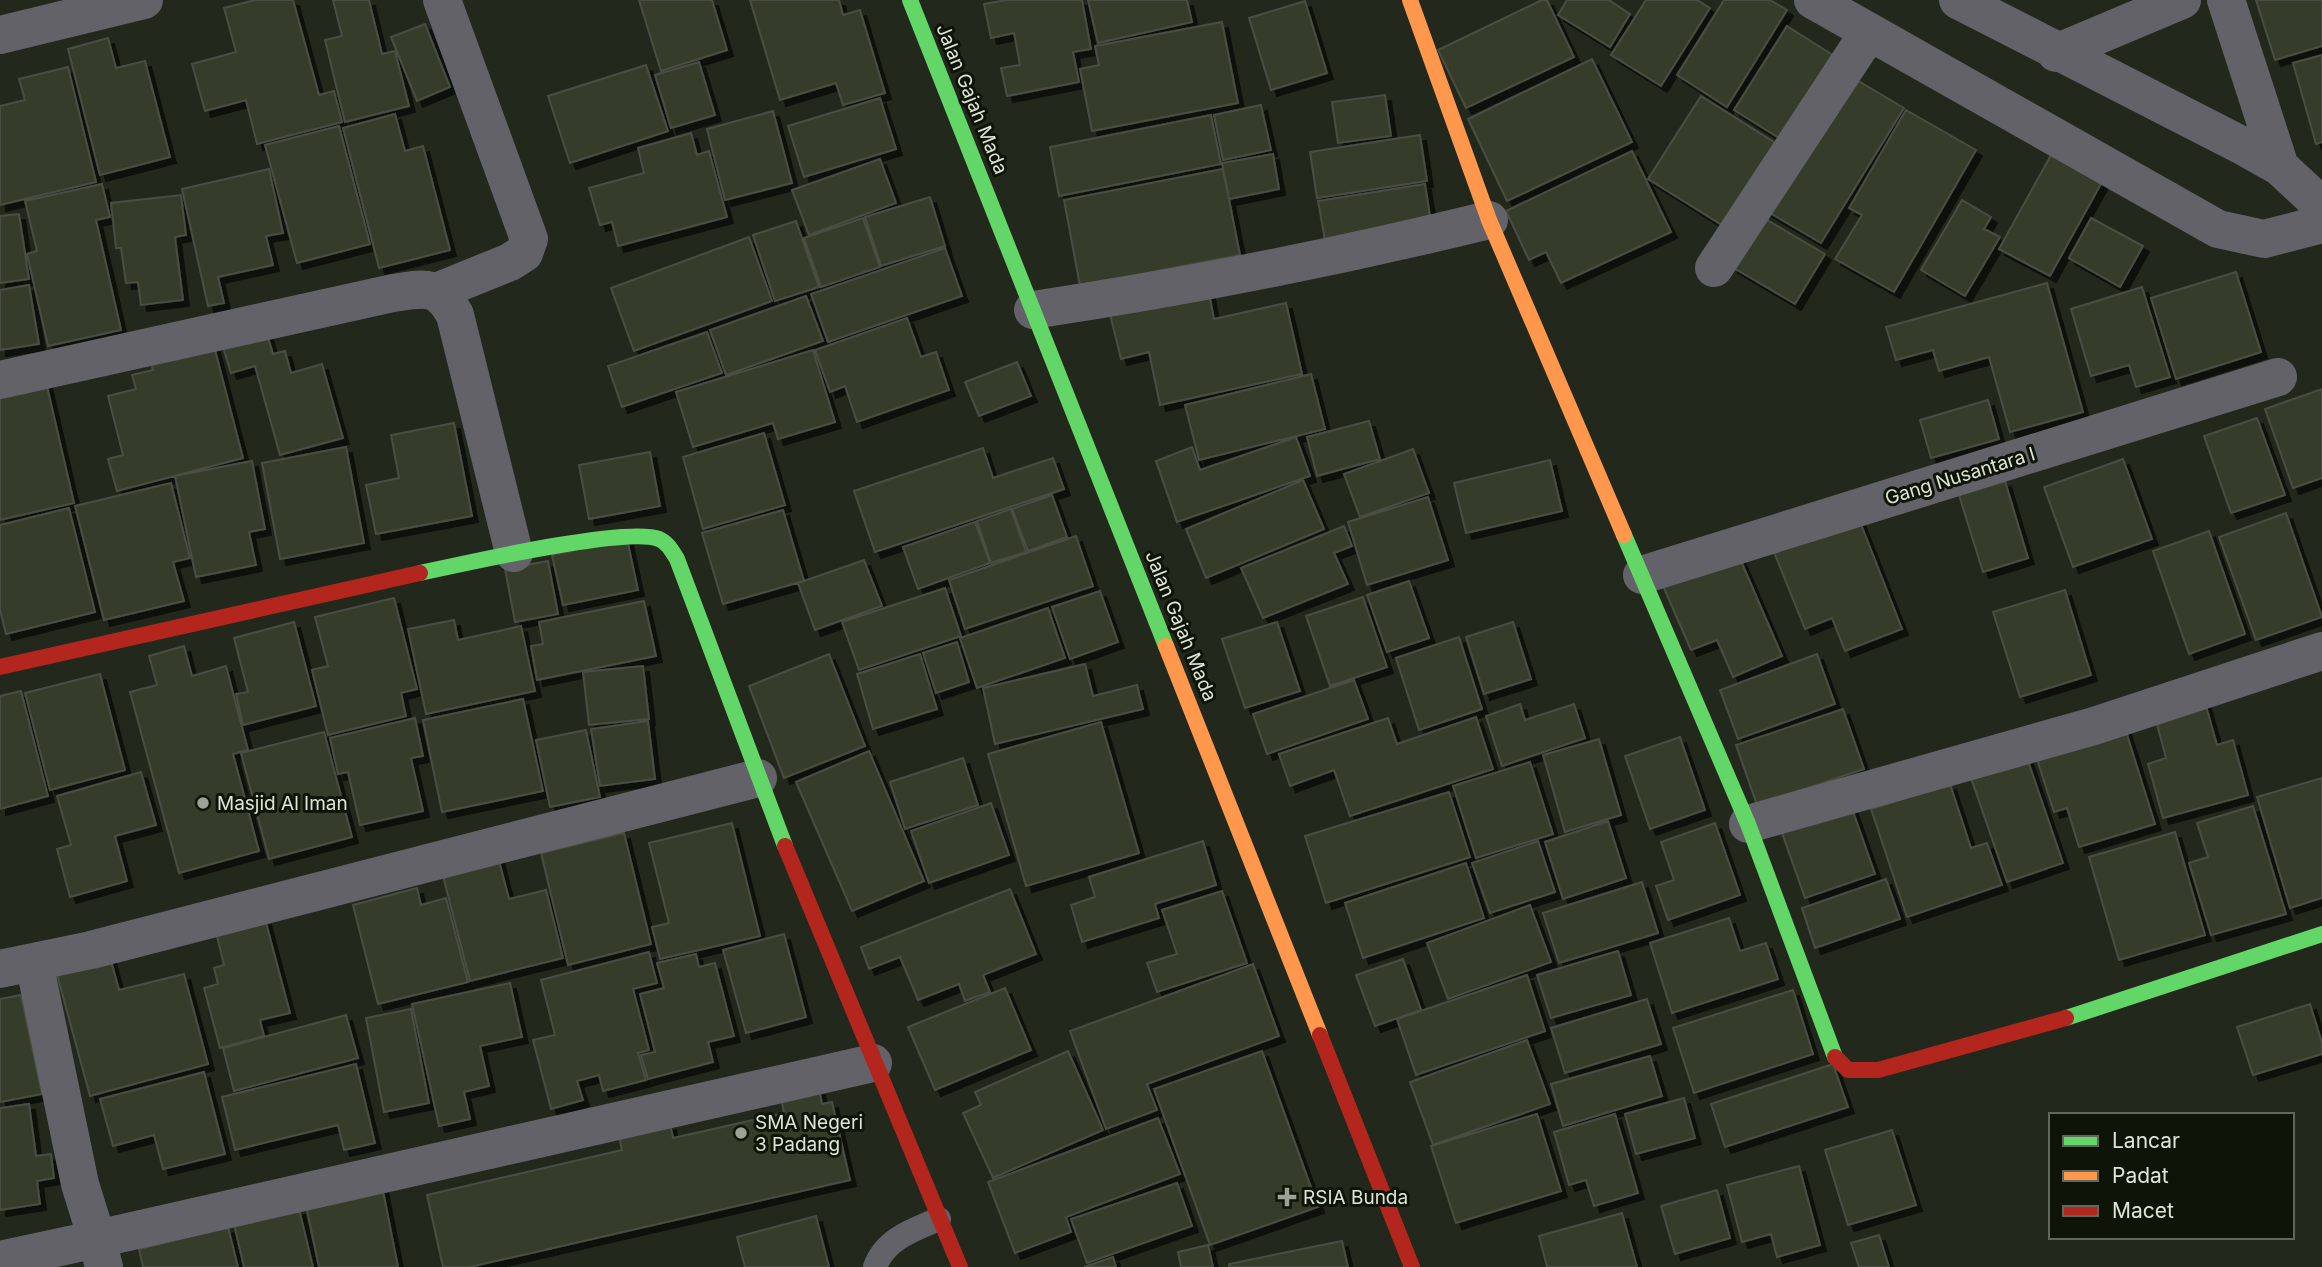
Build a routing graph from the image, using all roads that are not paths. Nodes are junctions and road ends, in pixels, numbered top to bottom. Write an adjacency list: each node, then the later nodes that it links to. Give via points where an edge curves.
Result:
1 (144, 0): 10 (street)
2 (442, 0): 17 (street, via 529,239 524,253 510,262)
3 (910, 0): 18 (street, Jalan Gajah Mada)
4 (1410, 0): 14 (street)
5 (1812, 0): 9 (street)
6 (1958, 0): 11 (street)
7 (2182, 0): 11 (street)
8 (2227, 0): 12 (street)
9 (1869, 32): 15 (street, via 2218,229 2264,239); 16 (street)
10 (0, 35)
11 (2056, 53): 12 (street)
12 (2280, 167): 13 (street)
13 (2322, 206)
14 (1489, 220): 18 (street, via 1371,249); 22 (street)
15 (2322, 224)
16 (1713, 268)
17 (436, 292): 20 (street, via 423,288 393,293); 21 (street, via 446,298 456,315)
18 (1033, 310): 35 (street, Jalan Gajah Mada)
19 (2277, 377): 22 (street, Gang Nusantara I)
20 (0, 380)
21 (514, 553): 24 (street); 25 (street, via 636,536 659,539 669,546)
22 (1643, 575): 26 (street)
23 (2322, 652): 26 (street, via 2094,726)
24 (0, 667)
25 (758, 778): 28 (street, via 91,950); 29 (street)
26 (1748, 824): 27 (street, via 1831,1054 1848,1070 1878,1070 2080,1014)
27 (2322, 934)
28 (17, 965): 31 (street)
29 (873, 1063): 30 (street); 31 (street)
30 (939, 1219): 33 (lane, via 892,1242); 34 (street)
31 (101, 1253): 32 (street)
32 (0, 1261)
33 (875, 1267)
34 (960, 1267)
35 (1412, 1267)

